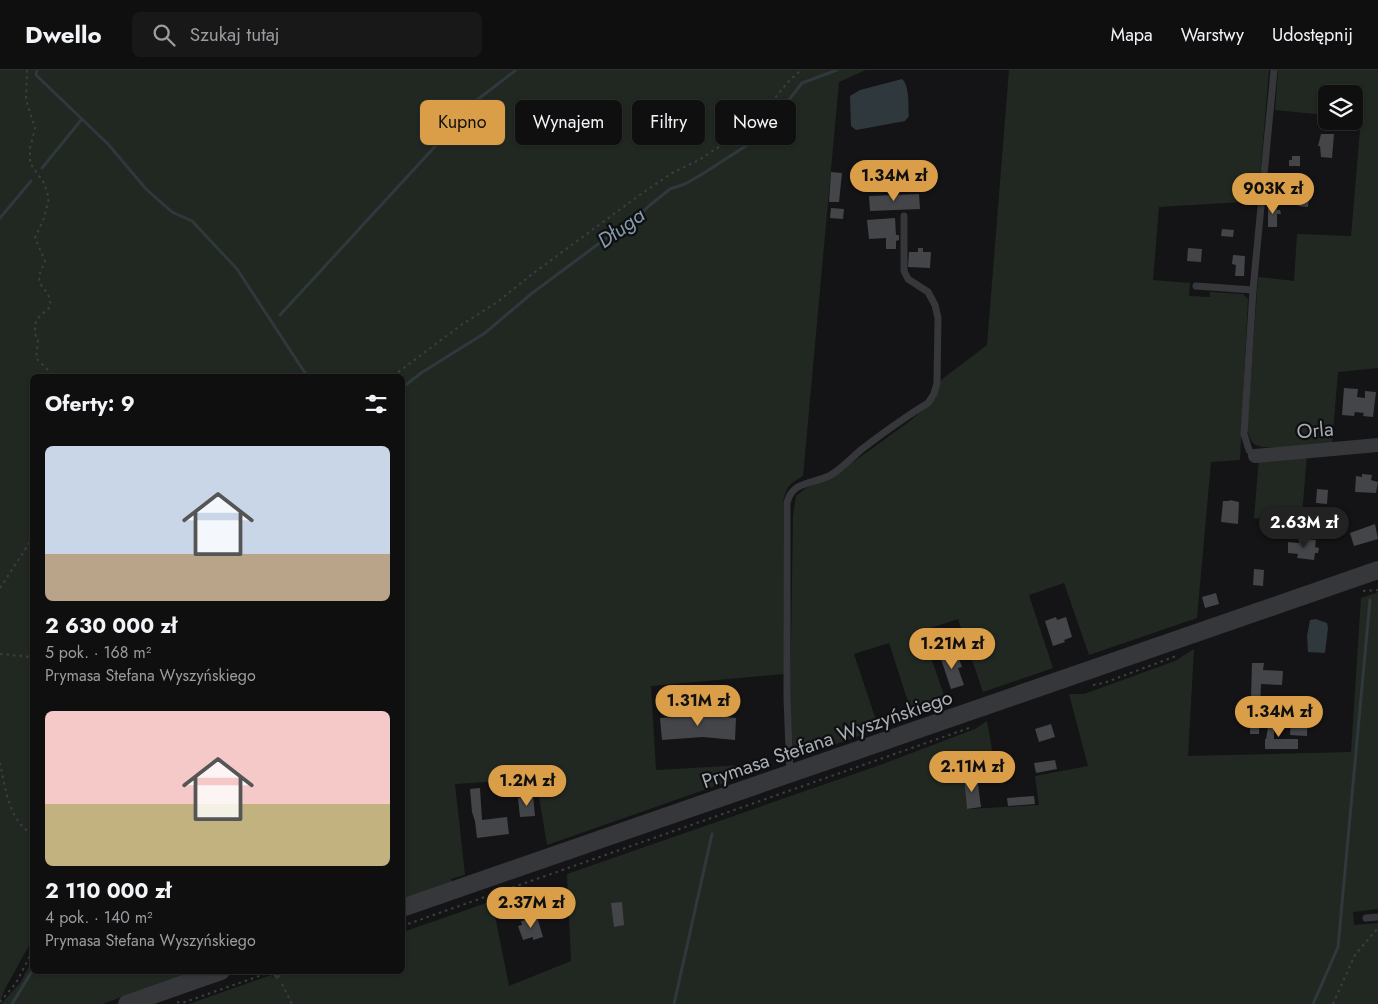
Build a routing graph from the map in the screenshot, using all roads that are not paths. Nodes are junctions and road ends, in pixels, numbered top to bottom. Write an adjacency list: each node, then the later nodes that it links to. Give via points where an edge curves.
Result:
1 (1274, 70): 4 (lane)
2 (904, 216): 8 (lane, via 904,271 908,279 928,292 938,318 937,383 928,403 831,475 804,482 788,497)
3 (1196, 286): 4 (lane)
4 (1252, 290): 6 (lane, via 1244,434 1249,450)
5 (1378, 445): 6 (street, Orla)
6 (1255, 456)
7 (1378, 570): 8 (street, Prymasa Stefana Wyszyńskiego)
8 (790, 773): 9 (street, Prymasa Stefana Wyszyńskiego)
9 (405, 907)
10 (1378, 916): 11 (lane)
11 (1366, 918)
12 (212, 974): 13 (street)
13 (127, 1004)

